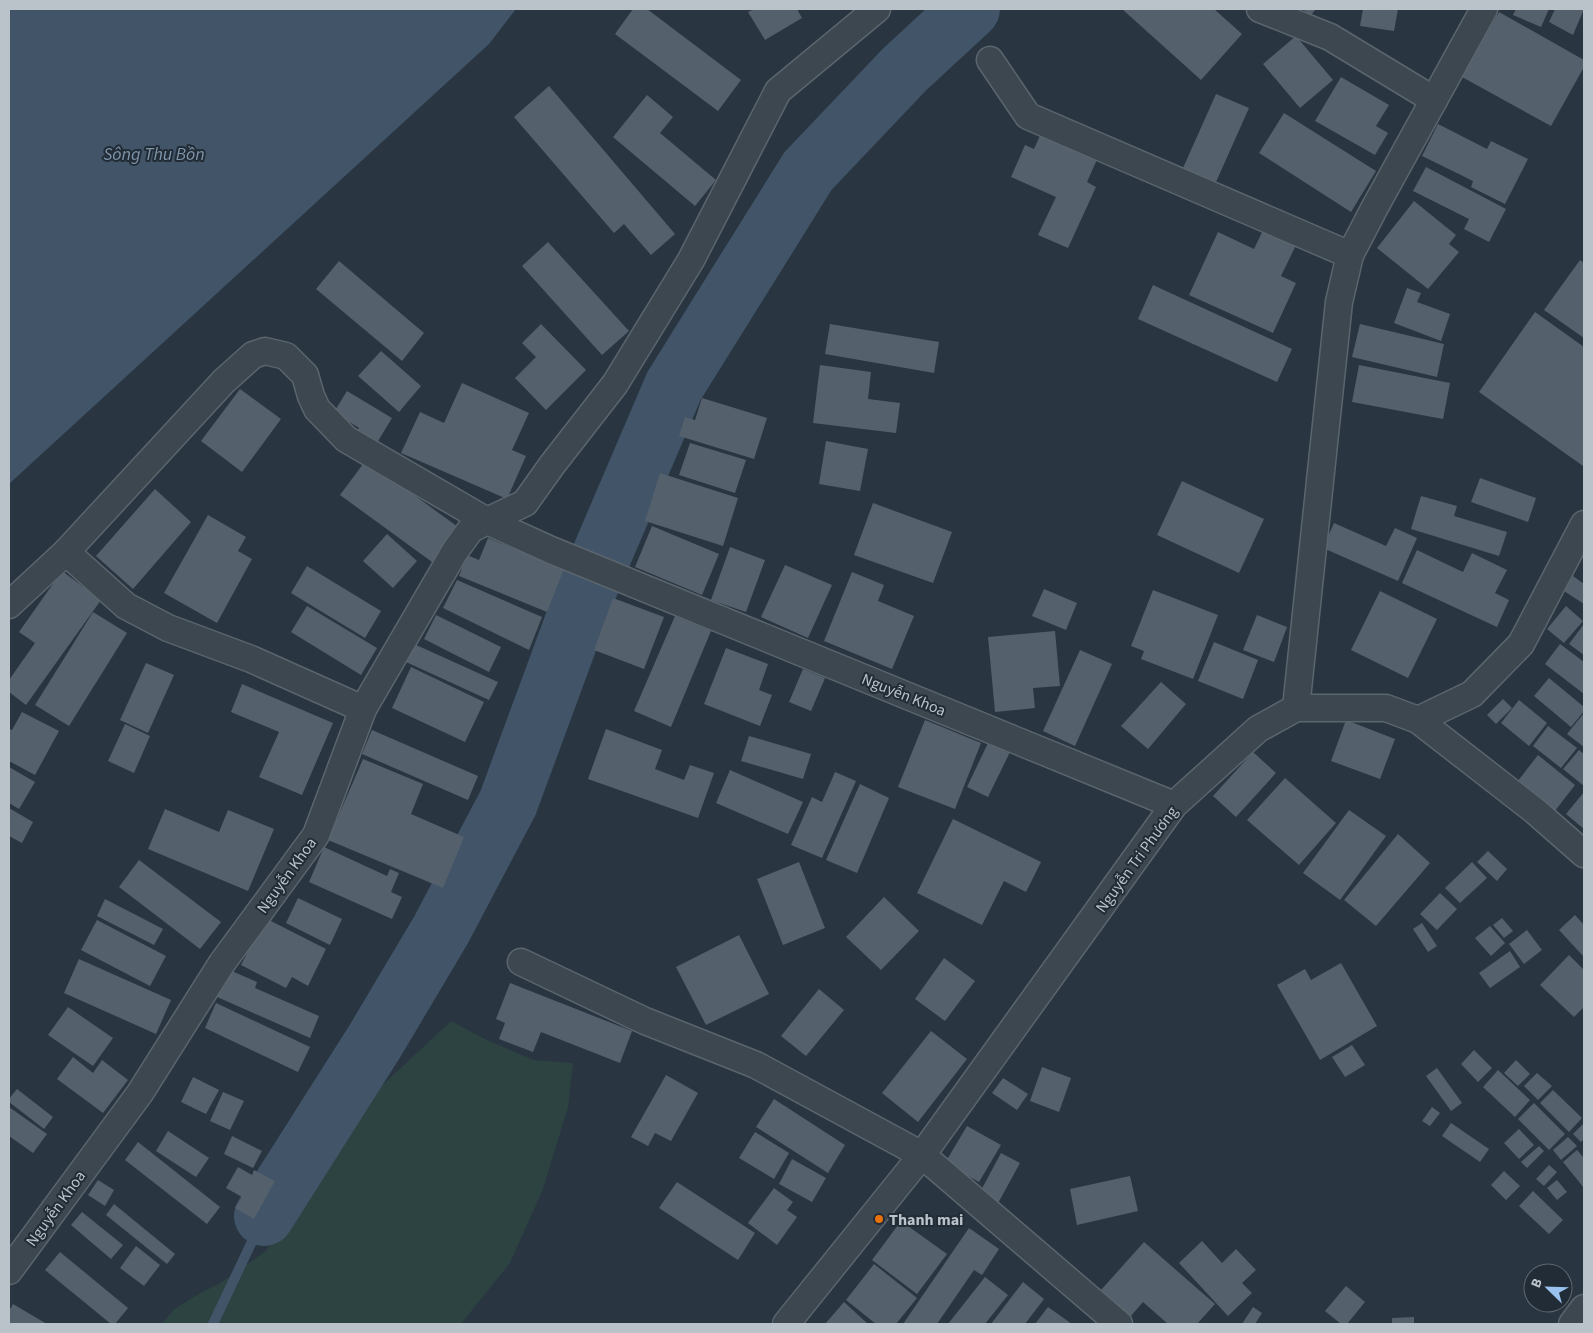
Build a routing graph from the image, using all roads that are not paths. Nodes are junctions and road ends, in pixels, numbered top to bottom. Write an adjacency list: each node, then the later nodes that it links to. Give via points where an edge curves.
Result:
1 (877, 9): 7 (street, Nguyễn Khoa, via 778,91 690,260 615,384 525,504)
2 (1260, 9): 5 (street, via 1330,37)
3 (1484, 9): 5 (street)
4 (990, 60): 6 (street, via 1028,116)
5 (1434, 100): 6 (street)
6 (1350, 255): 11 (street, via 1340,302)
7 (487, 521): 9 (street, via 346,439 317,409 305,375 286,356 265,351 253,355 224,381); 12 (street, Nguyễn Khoa, via 471,529 455,551); 14 (street, Nguyễn Khoa)
8 (1584, 524): 13 (street, via 1521,644 1472,694)
9 (66, 552): 10 (street); 12 (street, via 126,606 168,628 251,658)
10 (9, 605)
11 (1296, 708): 13 (street, Nguyễn Tri Phương, via 1386,708); 14 (street, Nguyễn Tri Phương, via 1258,729)
12 (363, 709): 18 (street, Nguyễn Khoa, via 316,836 222,963 140,1093)
13 (1418, 720): 15 (street, Nguyễn Tri Phương, via 1535,811)
14 (1174, 805): 17 (street, Nguyễn Tri Phương)
15 (1584, 854)
16 (520, 962): 17 (street, via 645,1022 756,1064)
17 (922, 1155): 20 (street, Nguyễn Tri Phương); 21 (street)
18 (9, 1271)
19 (1584, 1308): 22 (street)
20 (786, 1324)
21 (1119, 1324)
22 (1572, 1324)

